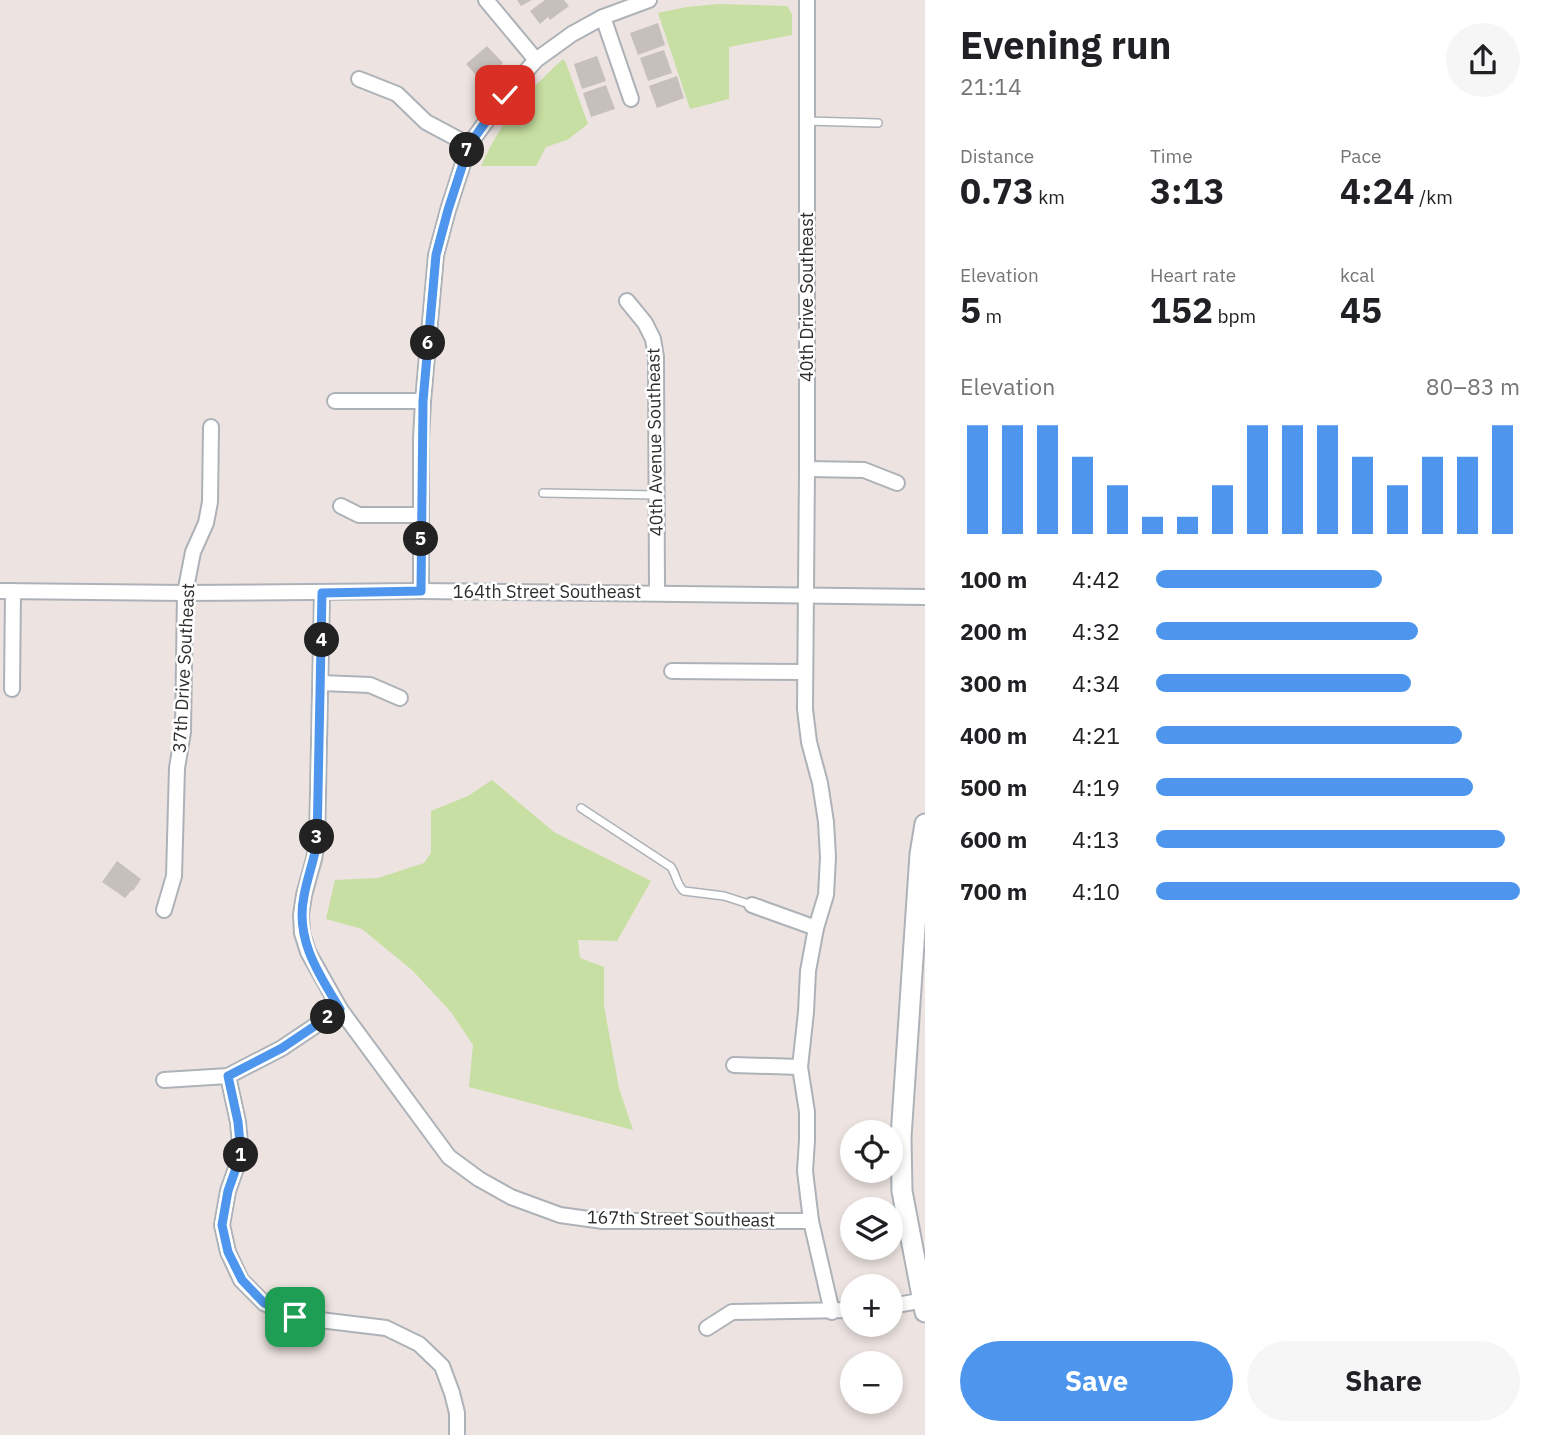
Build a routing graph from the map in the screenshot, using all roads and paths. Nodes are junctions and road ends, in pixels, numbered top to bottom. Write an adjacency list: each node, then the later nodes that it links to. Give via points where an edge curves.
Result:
1 (486, 0): 5 (street)
2 (649, 0): 4 (street)
3 (807, 0): 8 (street, 40th Drive Southeast)
4 (603, 17): 5 (street); 7 (street)
5 (536, 60): 10 (street)
6 (359, 79): 10 (street, via 397,94 426,122)
7 (631, 99)
8 (807, 121): 9 (lane); 15 (street, 40th Drive Southeast)
9 (878, 123)
10 (469, 145): 13 (street, via 436,255)
11 (626, 301): 18 (street, 40th Avenue Southeast, via 645,323 656,356)
12 (335, 401): 13 (street)
13 (423, 401): 20 (street)
14 (211, 427): 23 (street, 37th Drive Southeast, via 210,502)
15 (807, 469): 16 (street, via 864,470); 26 (street, 40th Drive Southeast)
16 (897, 482)
17 (543, 494): 18 (lane)
18 (657, 495): 25 (street, 40th Avenue Southeast)
19 (341, 506): 20 (street, via 359,515)
20 (421, 515): 22 (street)
21 (7, 591): 23 (street, 164th Street Southeast); 31 (street)
22 (421, 591): 24 (street, 164th Street Southeast); 25 (street, 164th Street Southeast)
23 (185, 593): 24 (street, 164th Street Southeast); 37 (street, 37th Drive Southeast, via 174,876)
24 (322, 593): 30 (street, 167th Street Southeast)
25 (657, 593): 26 (street, 164th Street Southeast)
26 (806, 594): 27 (street, 164th Street Southeast); 29 (street, 40th Drive Southeast)
27 (925, 597)
28 (672, 671): 29 (street)
29 (805, 672): 38 (street, 40th Drive Southeast, via 809,742 820,783 828,857 826,895)
30 (321, 683): 32 (street, via 370,685); 39 (street, 167th Street Southeast, via 317,842 304,895 302,933)
31 (12, 689)
32 (400, 698)
33 (581, 808): 36 (lane, via 671,867 684,891)
34 (925, 828): 35 (street)
35 (923, 854): 45 (street, via 901,1137 902,1191)
36 (752, 905): 38 (street)
37 (164, 910)
38 (817, 928): 41 (street, 40th Drive Southeast, via 808,971)
39 (340, 1009): 42 (street, via 282,1048); 44 (street, 167th Street Southeast, via 449,1157 511,1197 560,1215 603,1222)
40 (734, 1065): 41 (street)
41 (800, 1068): 44 (street, 40th Drive Southeast, via 807,1112 805,1171)
42 (228, 1076): 43 (street); 50 (street, via 241,1154 222,1225 228,1252 242,1280 264,1303 295,1317 386,1328 419,1344 442,1366 457,1413)
43 (164, 1080)
44 (811, 1221): 47 (street, 40th Drive Southeast)
45 (925, 1304): 46 (street)
46 (903, 1306)
47 (832, 1311): 48 (street); 49 (street, via 732,1312)
48 (840, 1311)
49 (707, 1328)
50 (457, 1435)

